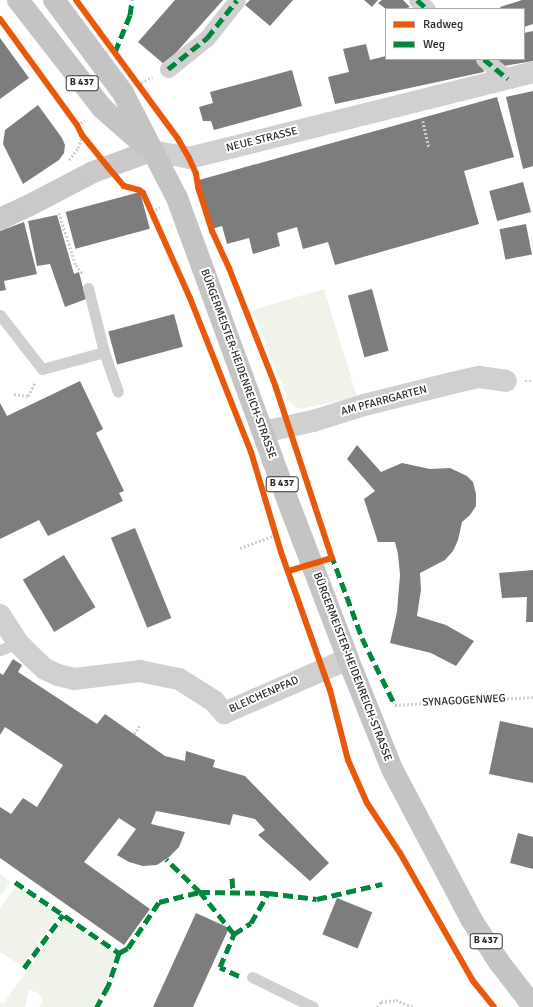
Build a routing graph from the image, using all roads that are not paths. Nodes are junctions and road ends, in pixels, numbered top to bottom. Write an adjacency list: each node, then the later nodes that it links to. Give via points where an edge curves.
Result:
1 (18, 0): 10 (main road, BÜRGERMEISTER-HEIDENREICH-STRASSE / B 437, via 102,108)
2 (54, 0): 10 (main road, BÜRGERMEISTER-HEIDENREICH-STRASSE / B 437, via 123,93)
3 (237, 0): 7 (street, via 206,38)
4 (418, 0): 5 (street)
5 (426, 8)
6 (485, 60): 9 (street)
7 (168, 69)
8 (533, 72): 9 (street, NEUE STRASSE)
9 (508, 79): 10 (street, NEUE STRASSE, via 189,158)
10 (151, 151): 11 (main road, via 93,172); 17 (main road, BÜRGERMEISTER-HEIDENREICH-STRASSE / B 437, via 181,209)
11 (0, 219)
12 (88, 288): 14 (lane)
13 (0, 315): 14 (lane, via 42,370)
14 (104, 352): 16 (lane)
15 (506, 380): 17 (street, AM PFARRGARTEN, via 479,377)
16 (118, 392)
17 (263, 432): 20 (main road, BÜRGERMEISTER-HEIDENREICH-STRASSE / B 437)
18 (0, 615): 19 (street, BLEICHENPFAD)
19 (9, 646): 20 (street, BLEICHENPFAD, via 45,669 74,679 140,671 179,679 214,701 224,713)
20 (348, 659): 22 (main road, BÜRGERMEISTER-HEIDENREICH-STRASSE / B 437, via 392,769 445,872 499,962)
21 (252, 977): 23 (lane)
22 (533, 1006)
23 (313, 1007)

